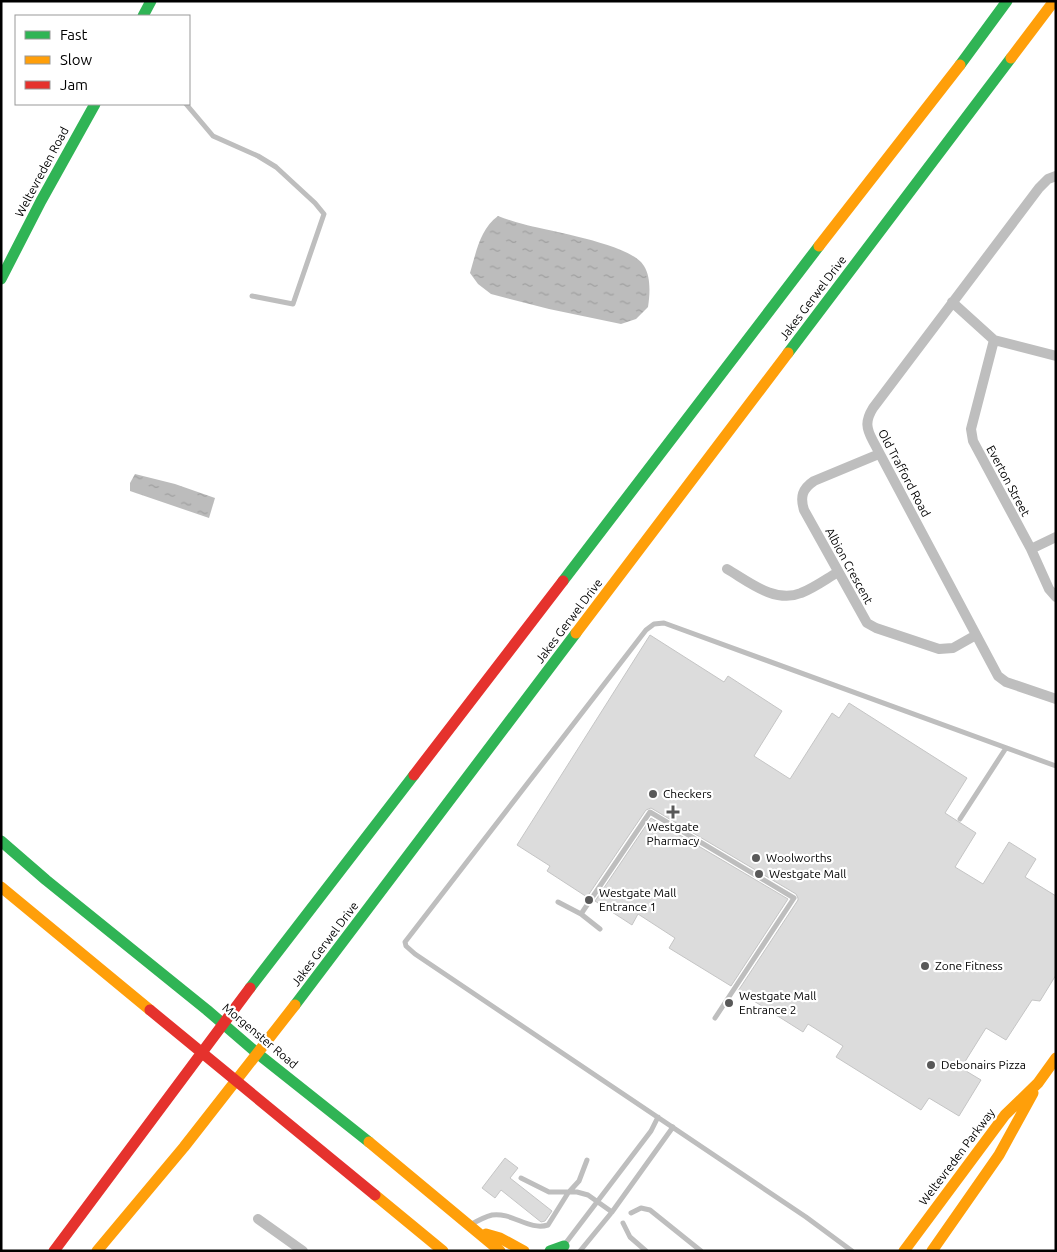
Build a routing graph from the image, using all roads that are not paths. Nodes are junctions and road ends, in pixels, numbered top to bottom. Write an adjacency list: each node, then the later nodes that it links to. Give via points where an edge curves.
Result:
1 (151, 1): 4 (main road)
2 (1007, 1): 30 (main road)
3 (1054, 1): 32 (main road, Jakes Gerwel Drive)
4 (143, 15)
5 (94, 105): 8 (main road, Weltevreden Road)
6 (187, 105): 9 (lane, via 213,136 276,167 324,214 293,304)
7 (1056, 176): 10 (street, Old Trafford Road, via 1039,188)
8 (1, 279)
9 (252, 296)
10 (952, 302): 11 (street); 13 (street, Old Trafford Road, via 867,417 866,427)
11 (994, 340): 12 (street); 15 (street, Everton Street, via 971,436)
12 (1056, 356)
13 (880, 454): 17 (street, Albion Crescent, via 814,481 803,490 804,510); 19 (street, Old Trafford Road)
14 (1056, 537): 15 (street)
15 (1031, 549): 18 (street, Everton Street, via 1049,589)
16 (726, 569): 17 (street, via 761,589 784,596 802,593)
17 (838, 572): 19 (street, Albion Crescent, via 862,616 876,628 939,649 953,648)
18 (1056, 597)
19 (976, 635): 20 (street, Old Trafford Road, via 1002,680)
20 (1056, 699)
21 (1006, 748): 22 (lane); 23 (lane); 36 (lane, via 664,623 654,624 646,630 405,943 415,954)
22 (1056, 766)
23 (960, 818)
24 (1, 841): 30 (main road, Morgenster Road)
25 (1, 888): 31 (main road)
26 (558, 902): 27 (lane)
27 (581, 914): 28 (lane); 29 (lane, via 650,812 794,898)
28 (600, 929)
29 (715, 1018)
30 (223, 1024): 31 (main road); 32 (main road, Morgenster Road)
31 (203, 1053): 34 (main road); 48 (main road)
32 (257, 1053): 34 (main road, Jakes Gerwel Drive); 46 (main road, Morgenster Road)
33 (1056, 1058): 35 (main road, Weltevreden Parkway)
34 (236, 1080): 49 (main road, Jakes Gerwel Drive); 51 (main road)
35 (1038, 1083): 59 (main road, Weltevreden Parkway, via 1005,1115); 60 (main road, Weltevreden Parkway, via 989,1171)
36 (658, 1117): 37 (lane); 41 (lane)
37 (673, 1127): 42 (lane); 58 (lane)
38 (587, 1160): 40 (lane, via 582,1175)
39 (521, 1178): 40 (lane, via 549,1192)
40 (568, 1193): 41 (lane, via 581,1193); 46 (lane, via 550,1223 544,1226 493,1215)
41 (597, 1202): 42 (lane); 47 (lane)
42 (612, 1212): 55 (lane)
43 (631, 1212): 57 (lane, via 641,1208 650,1210)
44 (258, 1219): 50 (street)
45 (623, 1223): 56 (lane, via 630,1237)
46 (473, 1228): 52 (main road, Morgenster Road); 53 (main road)
47 (562, 1248): 54 (main road)
48 (54, 1251)
49 (97, 1251)
50 (303, 1251)
51 (443, 1251)
52 (500, 1251)
53 (524, 1251)
54 (550, 1251)
55 (580, 1251)
56 (646, 1251)
57 (701, 1251)
58 (852, 1251)
59 (904, 1251)
60 (932, 1251)

